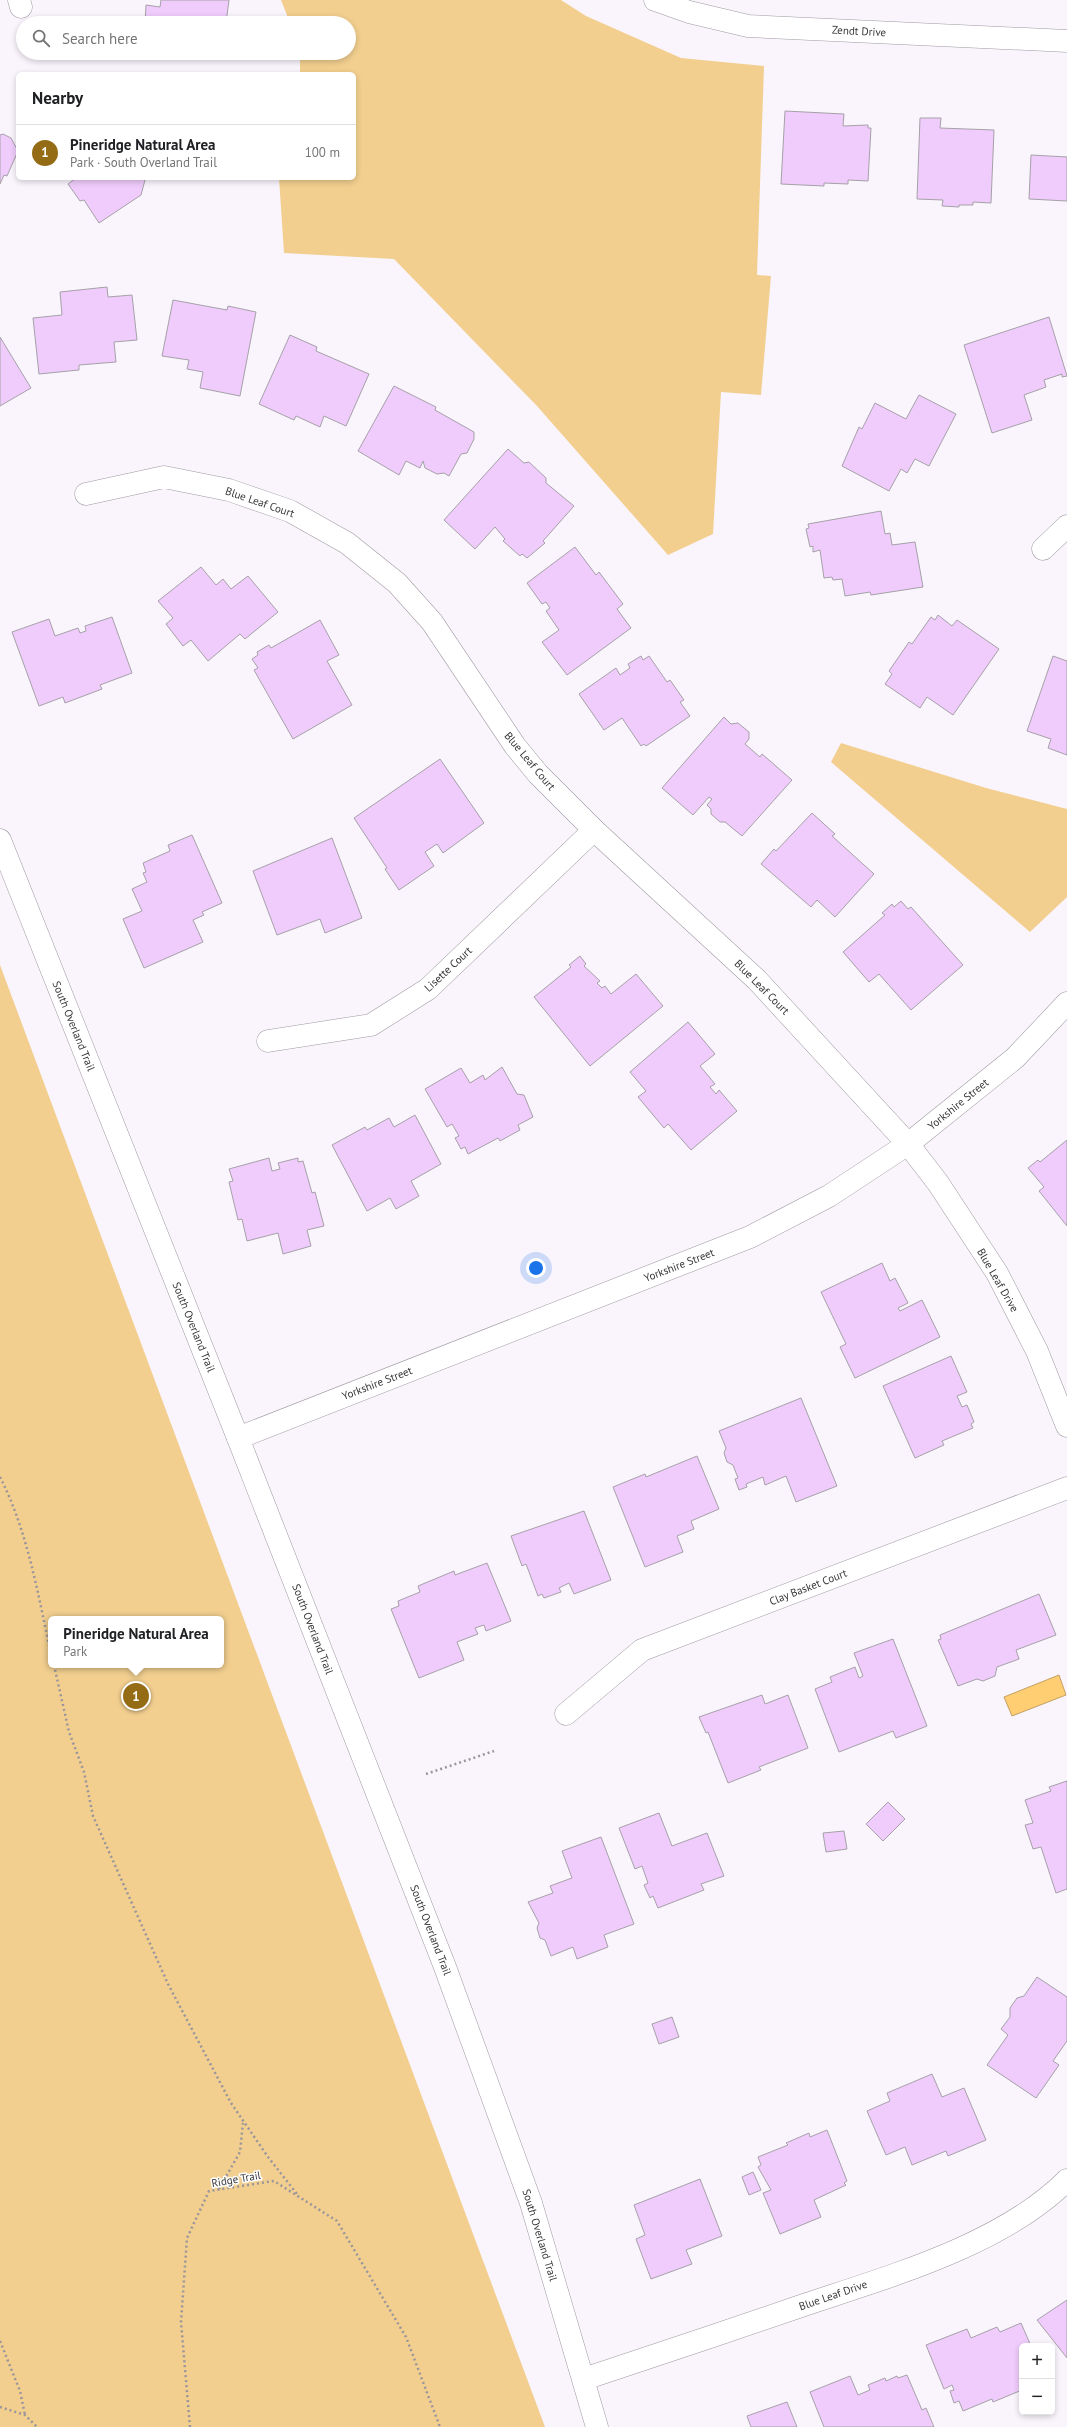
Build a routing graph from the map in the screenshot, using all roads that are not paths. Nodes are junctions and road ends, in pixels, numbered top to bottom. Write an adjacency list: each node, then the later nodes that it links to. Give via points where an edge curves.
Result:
1 (655, 0): 2 (street, Zendt Drive, via 689,12 748,26)
2 (1067, 41)
3 (86, 494): 6 (street, Blue Leaf Court, via 164,477 229,490 290,511 347,543 397,583 432,622 515,746 538,774)
4 (1067, 526): 5 (street)
5 (1043, 550)
6 (594, 830): 9 (street, Lisette Court, via 428,989 371,1025); 10 (street, Blue Leaf Court, via 756,980)
7 (0, 840): 12 (street, South Overland Trail)
8 (1067, 1003): 10 (street, Yorkshire Street, via 1015,1058)
9 (268, 1041)
10 (908, 1144): 11 (street, Blue Leaf Drive, via 938,1183 997,1273 1037,1351); 12 (street, Yorkshire Street, via 829,1196 750,1237)
11 (1067, 1426)
12 (238, 1438): 16 (street, South Overland Trail, via 445,1967 531,2203)
13 (1067, 1488): 14 (street, Clay Basket Court, via 642,1650)
14 (566, 1714)
15 (1067, 2180): 16 (street, Blue Leaf Drive, via 1027,2212 969,2245 847,2290)
16 (584, 2379): 17 (street, South Overland Trail)
17 (597, 2427)

